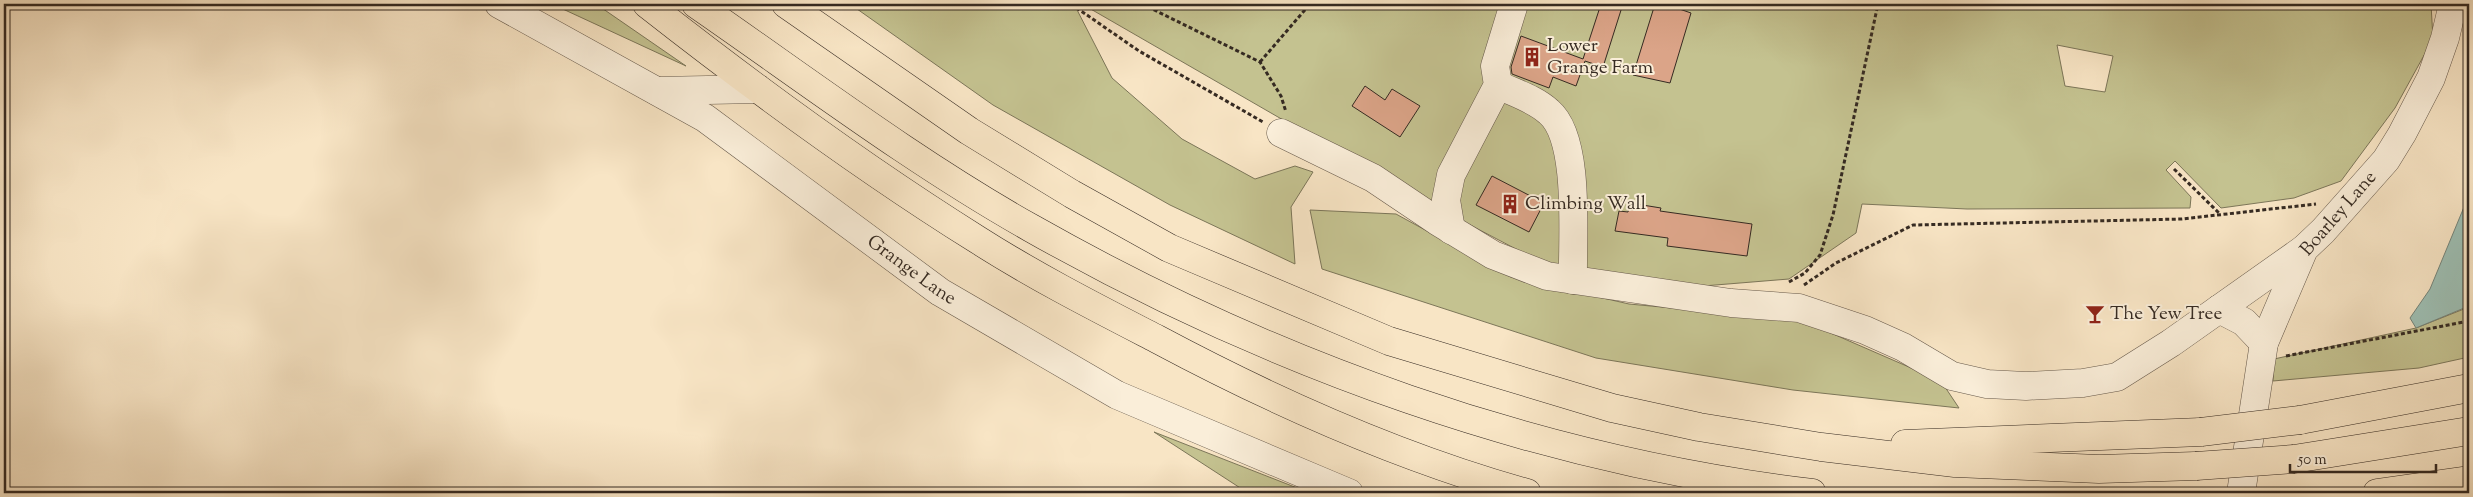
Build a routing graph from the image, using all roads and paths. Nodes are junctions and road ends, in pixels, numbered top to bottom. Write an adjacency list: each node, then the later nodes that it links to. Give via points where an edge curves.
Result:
1 (499, 4): 14 (street, Grange Lane)
2 (647, 4): 13 (highway)
3 (696, 4): 33 (highway, via 900,146 1028,227 1122,278 1262,343 1463,418 1582,451 1752,486)
4 (786, 4): 29 (highway, via 969,131 1169,248 1389,341 1612,408 1699,427)
5 (1071, 4): 15 (path, via 1140,51)
6 (1142, 4): 11 (path)
7 (1310, 4): 11 (path)
8 (1514, 4): 12 (street, via 1495,66)
9 (1878, 4): 22 (path, via 1833,215 1820,255 1805,273 1790,282)
10 (2453, 4): 17 (street, Boarley Lane, via 2431,78 2402,134 2386,160)
11 (1260, 62): 15 (path, via 1281,96)
12 (1498, 85): 19 (street, via 1451,174 1446,200); 21 (street, via 1551,113 1566,141 1571,173)
13 (758, 89): 14 (street); 32 (highway, via 885,180 980,242 1170,347 1256,390 1408,456)
14 (657, 91): 31 (street, Grange Lane, via 705,118 940,292 1117,394)
15 (1287, 136): 19 (street, via 1373,178)
16 (2174, 170): 18 (path)
17 (2350, 200): 18 (path); 20 (street, Boarley Lane)
18 (2221, 214): 23 (path, via 2182,219 1913,225 1836,263 1795,290)
19 (1451, 230): 21 (street, via 1511,262 1546,276)
20 (2304, 249): 24 (street); 26 (street, Boarley Lane)
21 (1573, 280): 23 (street, via 1731,303)
22 (1781, 283)
23 (1799, 308): 24 (street, via 1880,336 1952,376 1987,384 2026,386 2083,383 2117,377)
24 (2218, 309): 26 (street, via 2244,322)
25 (2469, 321): 26 (path, via 2293,355)
26 (2263, 351): 34 (street, Boarley Lane)
27 (2469, 388): 29 (highway, bridge, via 2300,420 2201,432)
28 (2469, 431): 29 (highway, bridge, via 2294,458 2099,469 1955,463)
29 (1821, 447)
30 (2469, 480): 35 (highway)
31 (1349, 493)
32 (1528, 493)
33 (1812, 493)
34 (2241, 493)
35 (2377, 493)

